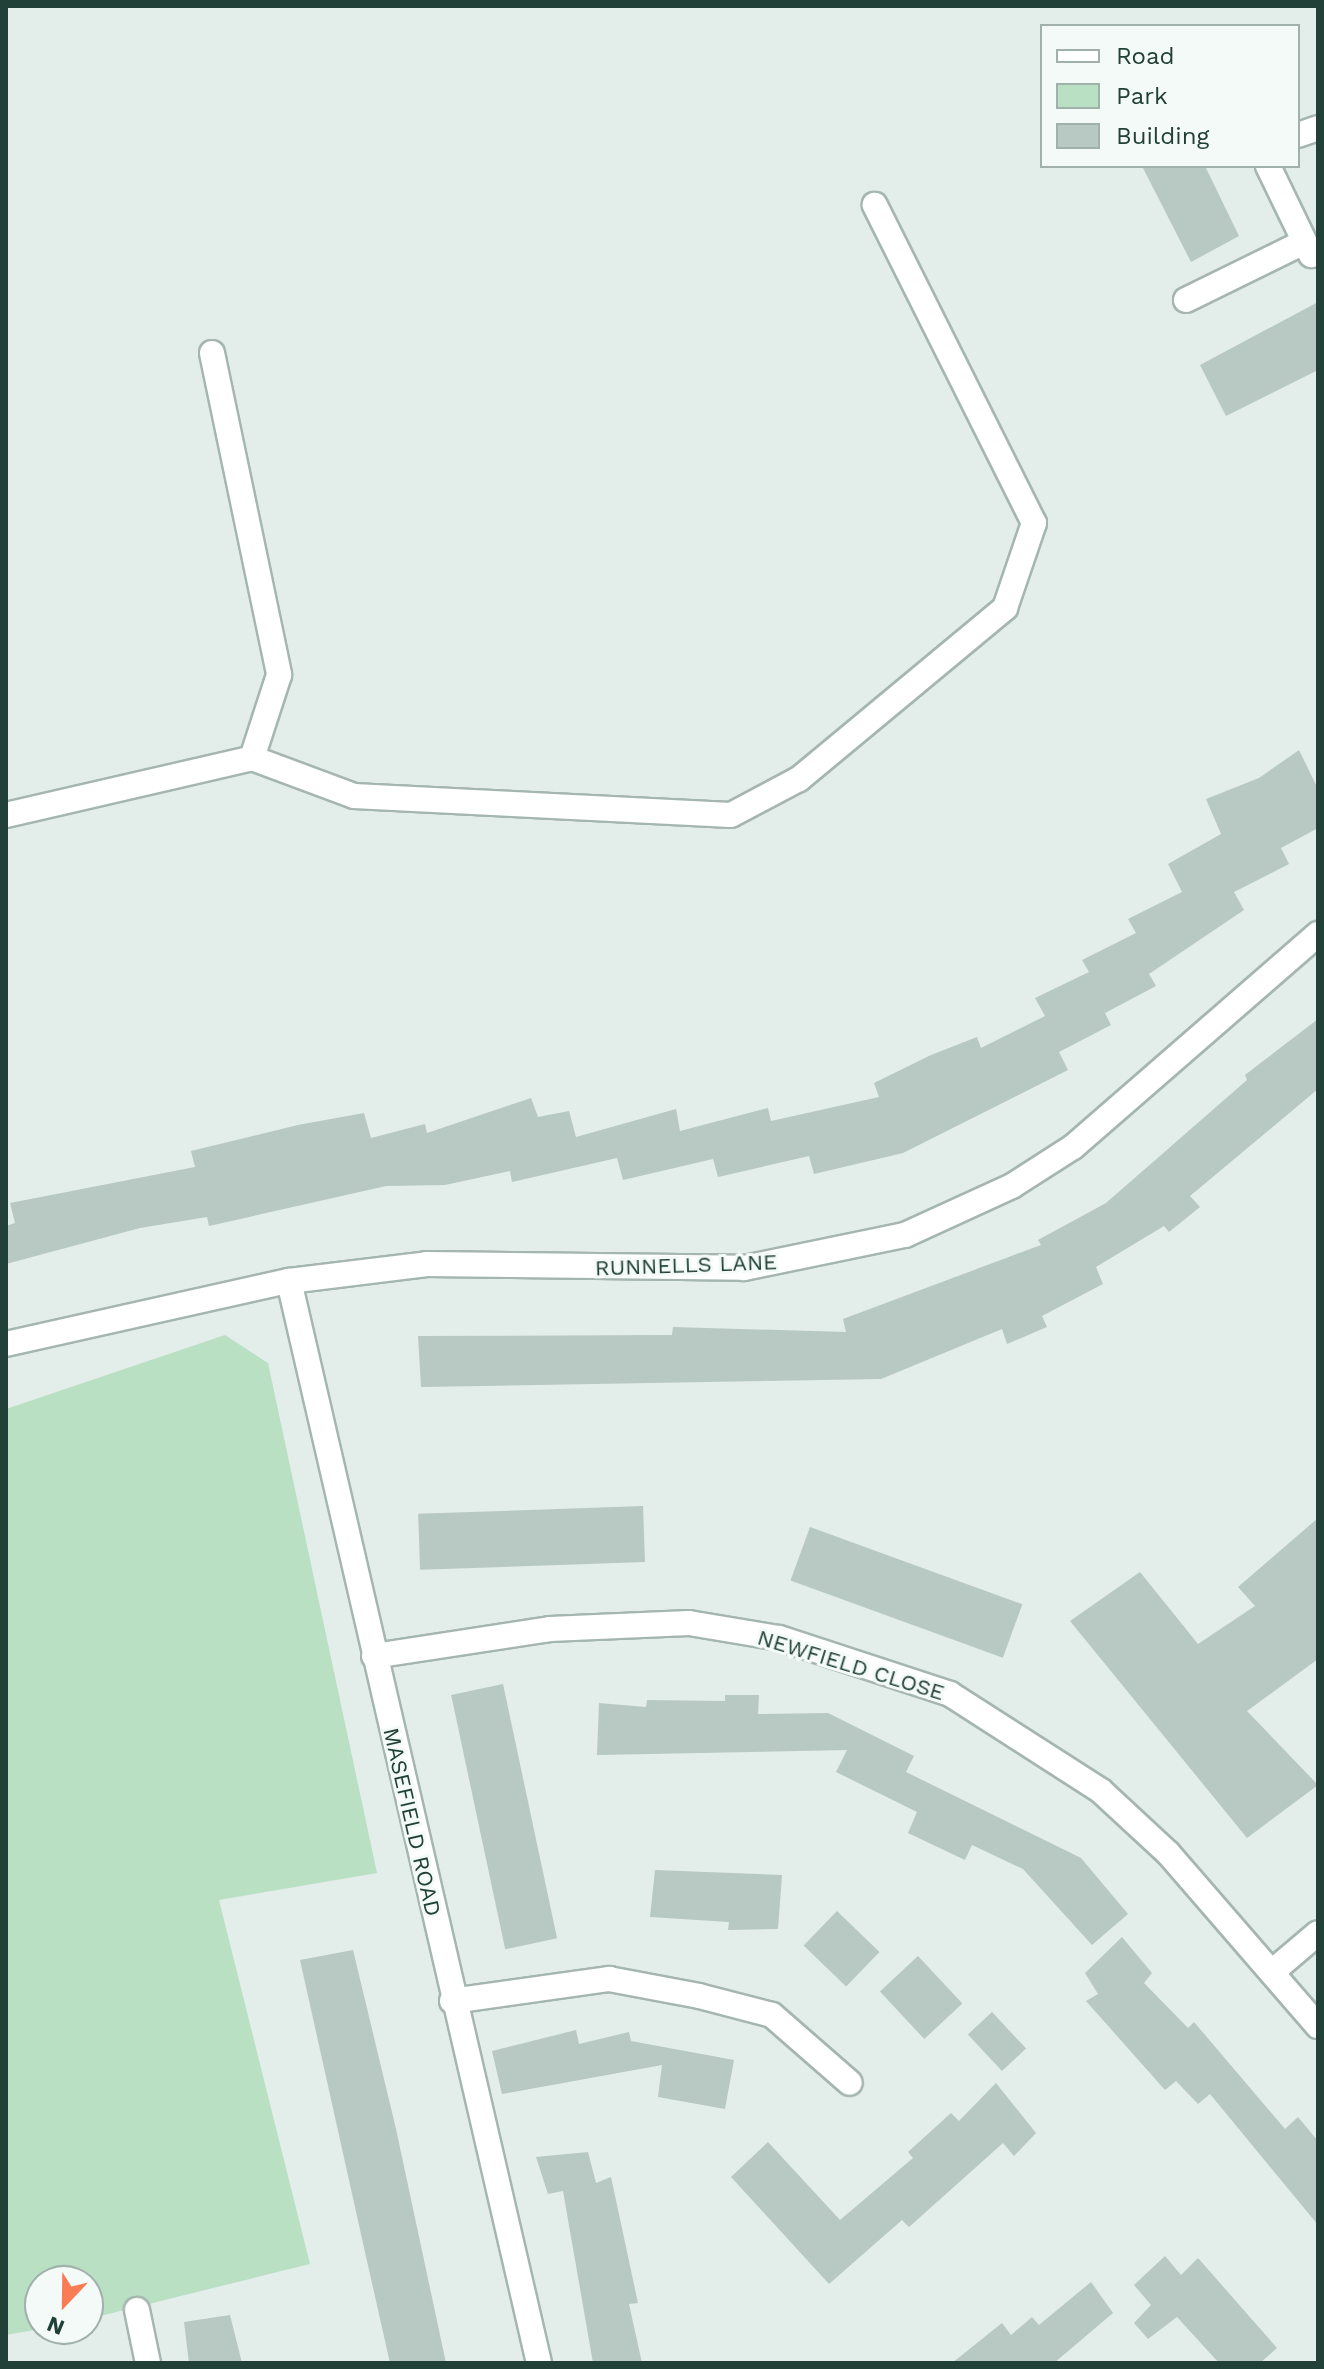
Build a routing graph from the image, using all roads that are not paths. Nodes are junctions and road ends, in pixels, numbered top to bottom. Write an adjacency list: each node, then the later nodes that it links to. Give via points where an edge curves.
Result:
1 (1269, 168): 3 (street, via 1308,248)
2 (875, 205): 5 (street, via 1034,523 1005,608 799,779 731,815 354,796)
3 (1186, 300)
4 (212, 353): 5 (street, via 279,675)
5 (252, 758): 6 (street)
6 (6, 815)
7 (1318, 934): 8 (street, RUNNELLS LANE, via 1073,1147 1012,1186 905,1235 744,1268 427,1264)
8 (289, 1281): 9 (street, RUNNELLS LANE); 10 (street, MASEFIELD ROAD)
9 (6, 1344)
10 (374, 1656): 12 (street, NEWFIELD CLOSE, via 550,1629 689,1623 779,1638 950,1694 1101,1791 1168,1853); 13 (street, MASEFIELD ROAD)
11 (1318, 1933): 12 (street)
12 (1272, 1972): 14 (street, NEWFIELD CLOSE)
13 (452, 2001): 15 (street, via 609,1979 699,1996 772,2015); 18 (street, MASEFIELD ROAD)
14 (1318, 2026)
15 (850, 2083)
16 (137, 2310): 17 (street)
17 (148, 2363)
18 (539, 2363)

